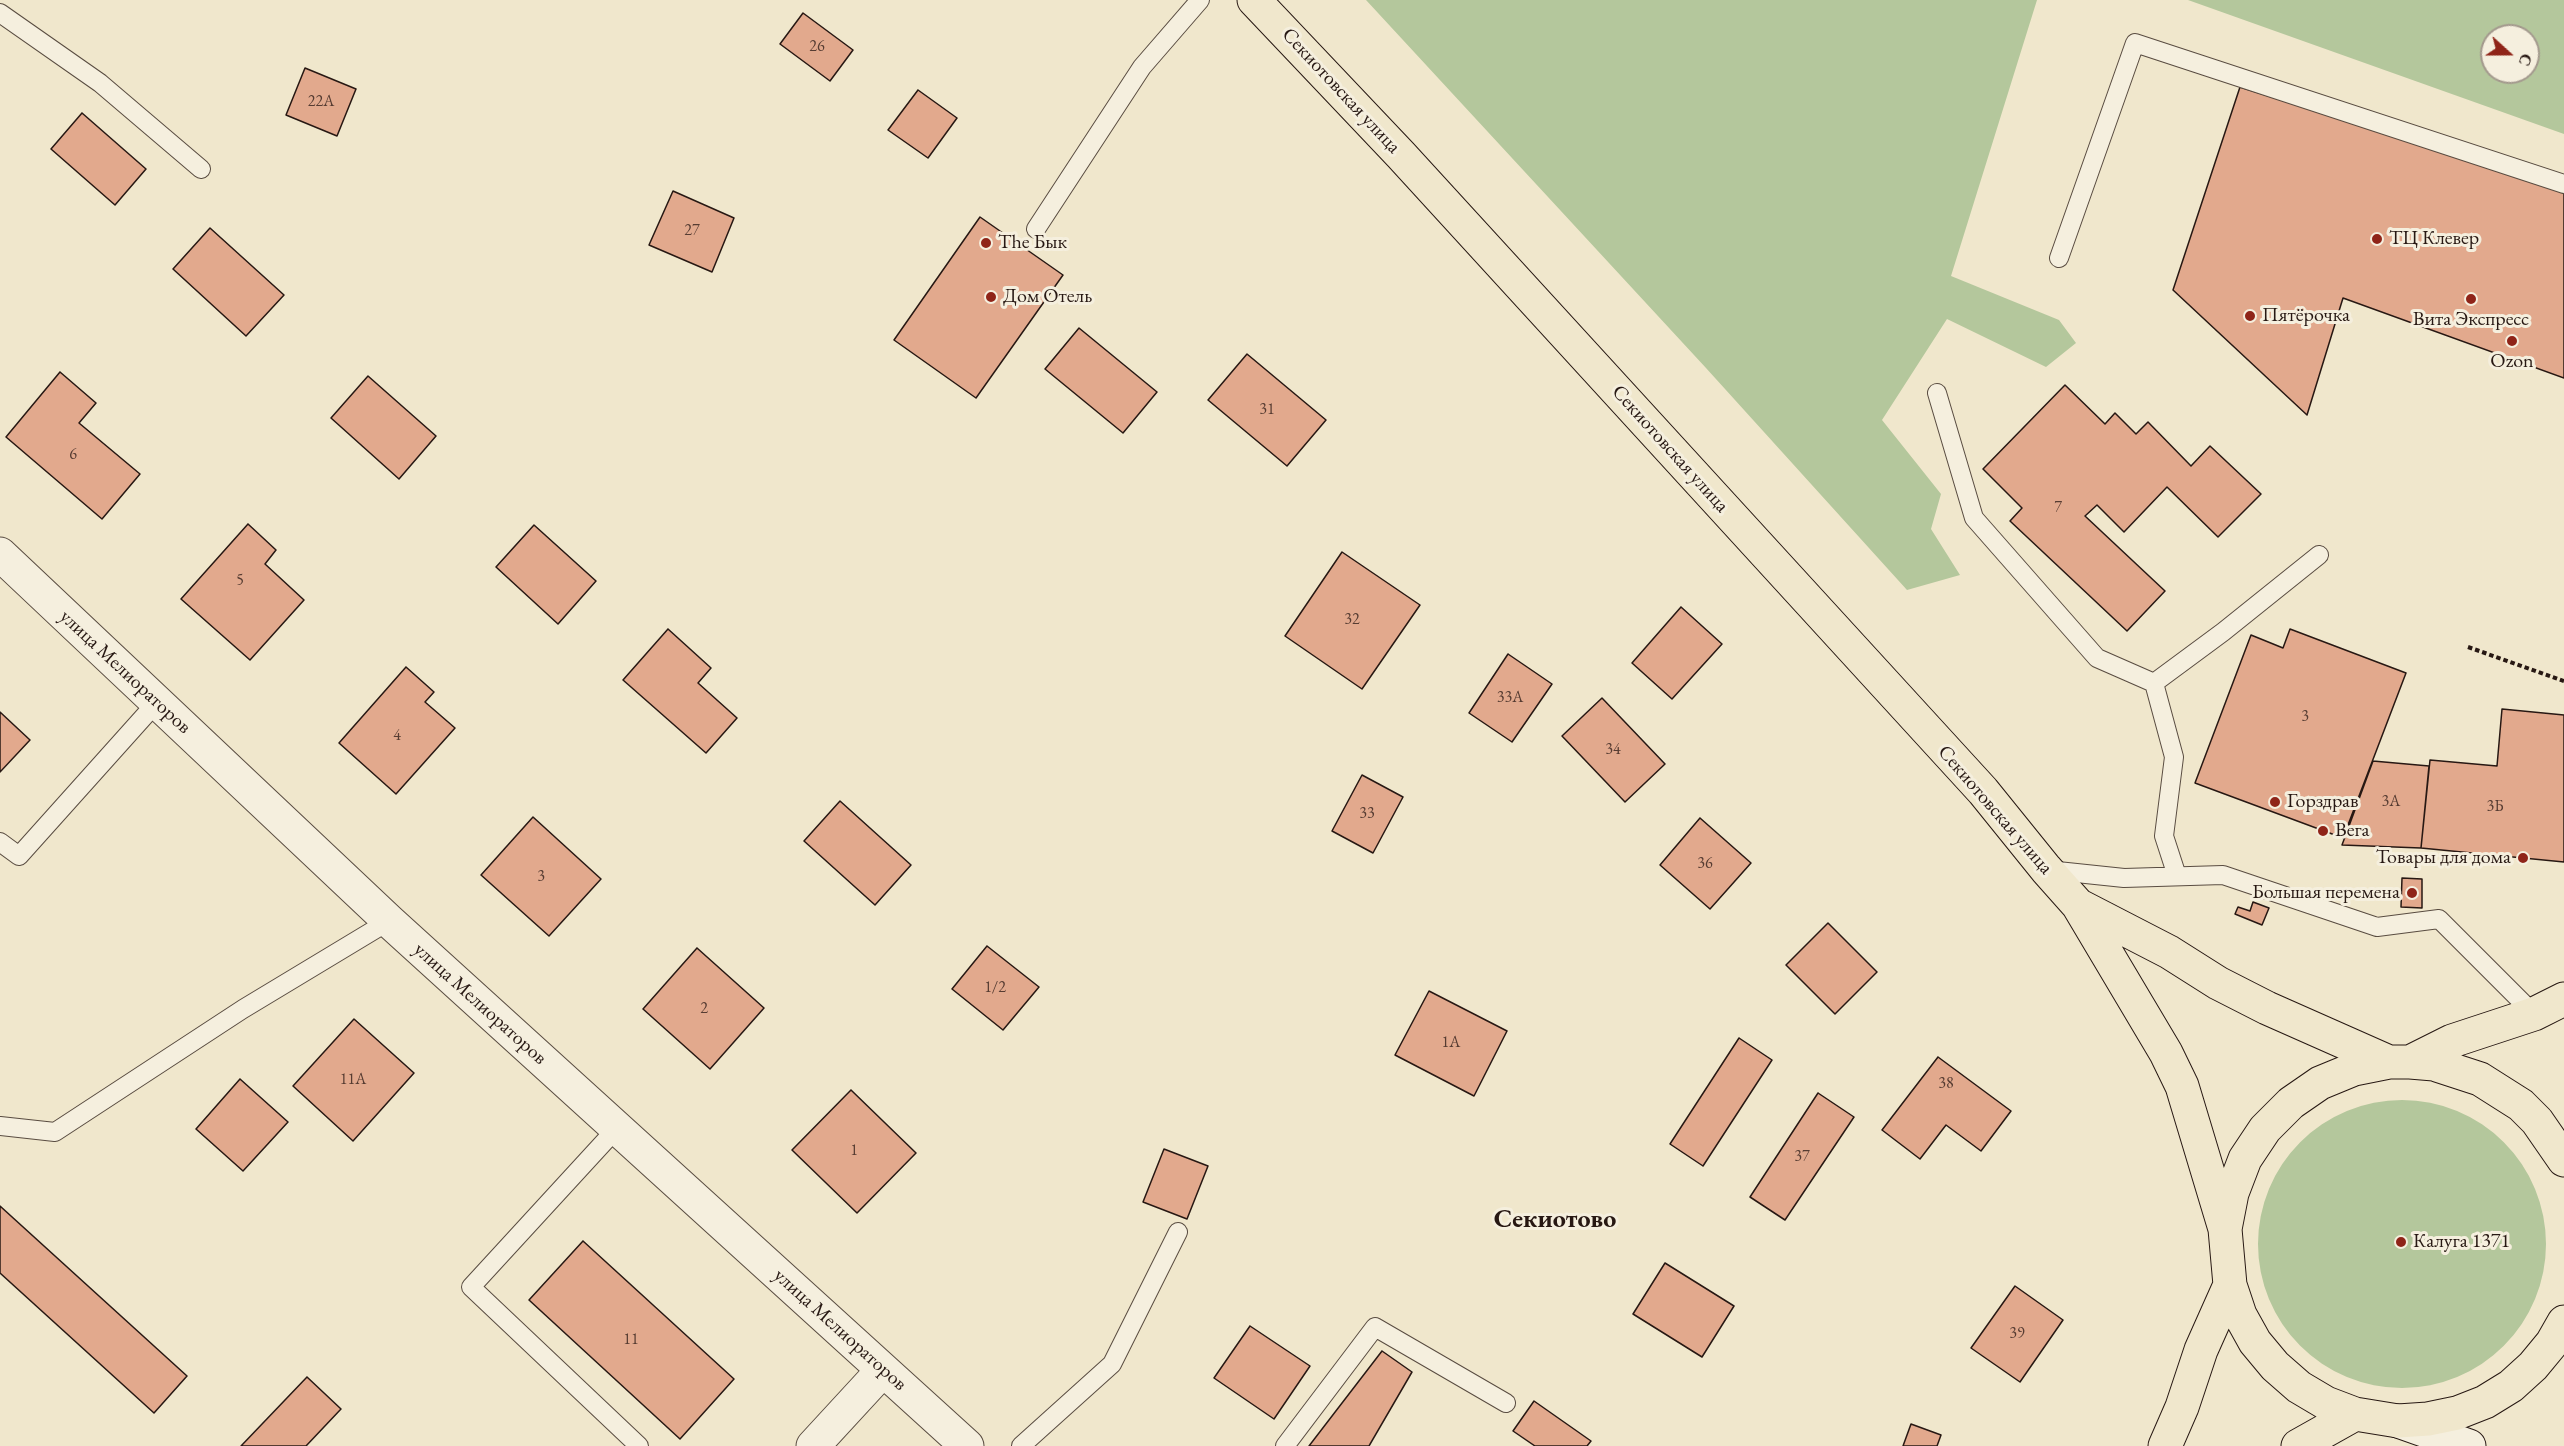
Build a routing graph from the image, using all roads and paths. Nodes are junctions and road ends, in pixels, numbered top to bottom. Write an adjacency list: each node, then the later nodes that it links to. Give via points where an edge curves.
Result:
1 (1200, 0): 6 (lane, via 1142,67)
2 (1254, 0): 16 (main road, Секиотовская улица, via 1401,155 1958,765)
3 (0, 13): 4 (lane, via 100,83)
4 (201, 169)
5 (2564, 184): 7 (lane, via 2134,43)
6 (1036, 229)
7 (2058, 258)
8 (1937, 393): 13 (lane, via 1974,518 2097,658)
9 (0, 554): 14 (street, улица Мелиораторов)
10 (2319, 555): 13 (lane)
11 (2468, 647): 12 (path)
12 (2564, 681)
13 (2154, 683): 17 (lane, via 2174,757 2164,836)
14 (157, 702): 15 (lane, via 19,856); 19 (street, улица Мелиораторов)
15 (0, 842)
16 (2046, 869): 17 (lane, via 2124,878); 18 (main road, Секиотовская улица)
17 (2177, 876): 21 (lane, via 2223,875 2378,927 2439,920)
18 (2078, 905): 22 (main road, via 2267,1008); 26 (main road, via 2182,1086)
19 (389, 921): 23 (lane, via 243,1009 56,1132); 24 (street, улица Мелиораторов)
20 (2564, 999): 21 (main road)
21 (2534, 1014): 22 (main road)
22 (2400, 1062): 25 (main road, via 2458,1070 2501,1090 2537,1121); 26 (main road, via 2354,1069 2320,1083 2290,1103 2265,1129 2245,1159 2232,1193)
23 (0, 1126)
24 (617, 1128): 30 (street, улица Мелиораторов); 34 (lane, via 471,1287)
25 (2564, 1160)
26 (2225, 1229): 28 (main road)
27 (1178, 1232): 37 (lane, via 1112,1364)
28 (2230, 1285): 32 (main road, via 2240,1315 2275,1366 2299,1387); 39 (main road)
29 (2564, 1322): 33 (main road, via 2533,1366 2485,1402 2457,1413)
30 (883, 1370): 35 (street); 36 (street, улица Мелиораторов)
31 (1506, 1403): 38 (lane, via 1375,1328)
32 (2355, 1414): 33 (main road); 40 (main road)
33 (2398, 1421): 41 (street)
34 (639, 1446)
35 (813, 1446)
36 (967, 1446)
37 (1022, 1446)
38 (1285, 1446)
39 (2164, 1446)
40 (2298, 1446)
41 (2469, 1446)

